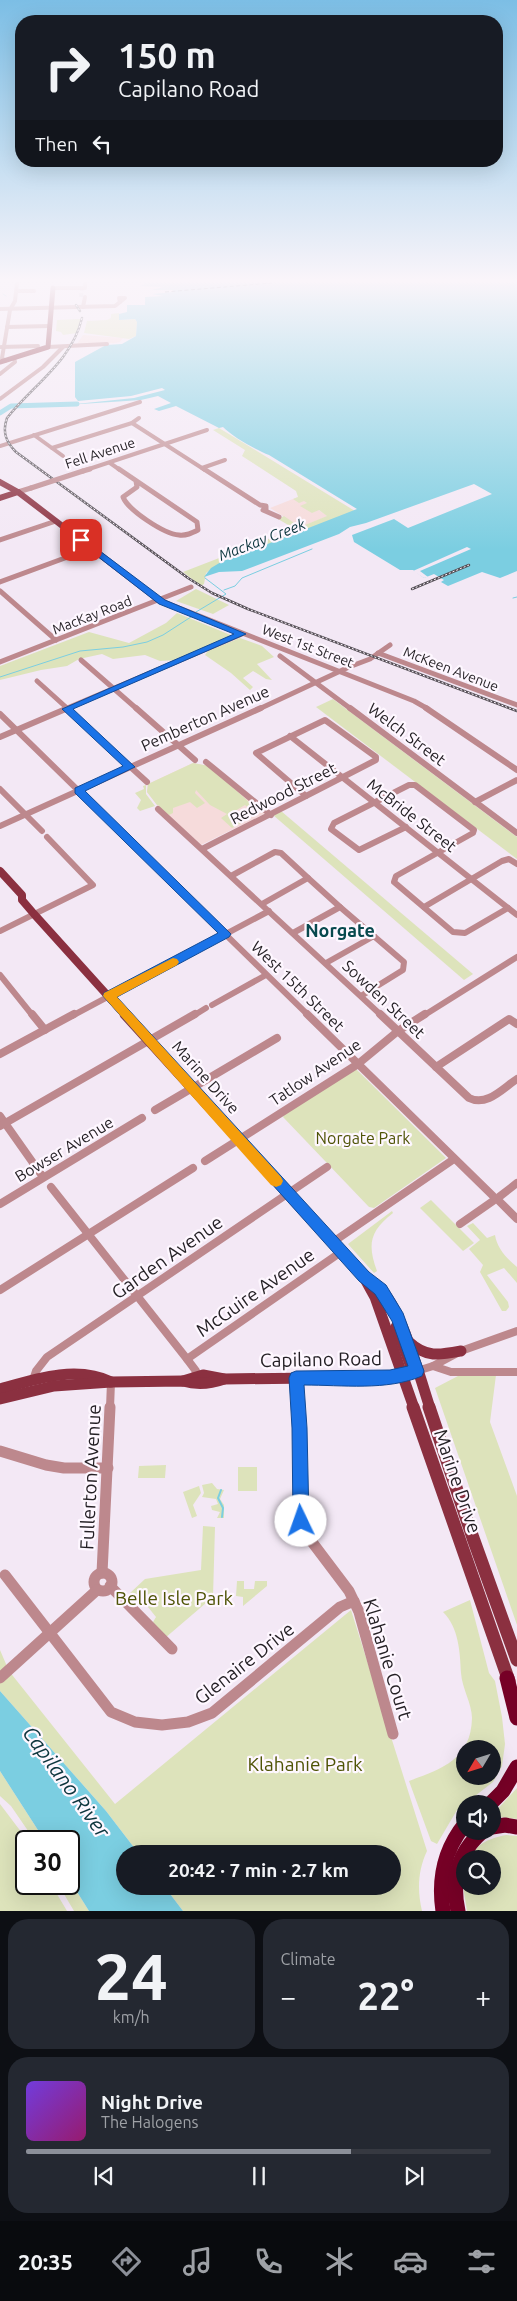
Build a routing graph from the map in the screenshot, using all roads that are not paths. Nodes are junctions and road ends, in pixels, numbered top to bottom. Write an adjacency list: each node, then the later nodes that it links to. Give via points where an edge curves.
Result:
1 (36, 372): 2 (street)
2 (0, 398)
3 (140, 402): 7 (street)
4 (139, 418): 5 (street)
5 (132, 423): 8 (street); 10 (street)
6 (207, 430): 8 (street, Fell Avenue)
7 (34, 435): 9 (street); 10 (street)
8 (165, 445): 13 (street, Fell Avenue); 14 (street)
9 (0, 446)
10 (52, 448): 11 (street)
11 (63, 456)
12 (225, 460): 14 (street)
13 (110, 462): 15 (street); 18 (street, Fell Avenue, bridge)
14 (202, 468): 21 (street, via 260,505 258,508)
15 (136, 481): 17 (street, via 138,486); 19 (street)
16 (0, 482): 18 (main road, West 1st Street)
17 (131, 491): 19 (street); 19 (street, via 124,495 124,501 169,533 186,535 198,530 197,522)
18 (18, 492): 20 (main road, Fell Avenue); 22 (main road, West 1st Street)
19 (153, 492)
20 (0, 498)
21 (279, 517)
22 (56, 521): 23 (street); 24 (main road, West 1st Street)
23 (0, 540)
24 (92, 548): 25 (street); 28 (main road, West 1st Street)
25 (0, 582)
26 (191, 587): 28 (street, MacKay Road)
27 (0, 592): 30 (street)
28 (159, 600): 29 (street, West 1st Street); 30 (street, MacKay Road)
29 (242, 634): 36 (street, West 1st Street); 39 (street)
30 (56, 640): 35 (street, MacKay Road)
31 (390, 645): 32 (street, Pemberton Avenue)
32 (378, 653): 36 (street, Pemberton Avenue); 40 (street, McKeen Avenue)
33 (280, 656): 38 (street, Welch Street)
34 (82, 660): 39 (street)
35 (0, 662)
36 (341, 672): 38 (street, Pemberton Avenue); 50 (street, West 1st Street, via 428,709)
37 (37, 681): 41 (street)
38 (316, 683): 46 (street, Pemberton Avenue); 58 (street, Welch Street)
39 (114, 689): 41 (street); 46 (street)
40 (517, 705)
41 (67, 709): 43 (street); 49 (street)
42 (0, 714): 43 (street, West 15th Street)
43 (16, 730): 44 (street); 55 (street, West 15th Street)
44 (0, 736)
45 (290, 736): 51 (street, McBride Street); 51 (street, Redwood Street, via 328,721 376,757 376,760); 56 (street, via 256,753)
46 (178, 745): 47 (street); 49 (street, Pemberton Avenue)
47 (195, 760)
48 (206, 762): 61 (street)
49 (130, 767): 53 (street); 55 (street, Pemberton Avenue)
50 (517, 770)
51 (342, 777): 56 (street, Redwood Street); 57 (street, McBride Street)
52 (517, 780): 58 (street)
53 (147, 782)
54 (0, 789): 60 (street)
55 (79, 790): 60 (street, Pemberton Avenue); 85 (street, West 15th Street)
56 (306, 796): 61 (street, Redwood Street)
57 (374, 802): 63 (street, McBride Street); 63 (street, via 334,823 331,829 359,850); 68 (street, via 415,785 474,830)
58 (475, 802): 65 (street, Welch Street)
59 (158, 808): 67 (street, Sowden Street)
60 (26, 815): 62 (street, Pemberton Avenue); 64 (street)
61 (271, 815): 67 (street, Redwood Street)
62 (0, 826)
63 (406, 827): 68 (street, McBride Street)
64 (42, 831)
65 (517, 834)
66 (47, 837): 81 (street, via 93,885)
67 (202, 849): 71 (street, Sowden Street)
68 (439, 852): 74 (street, McBride Street); 78 (street, via 395,878 396,884)
69 (517, 864): 74 (street, via 506,859)
70 (0, 871): 75 (main road, Marine Drive)
71 (231, 876): 72 (street, via 275,852 281,853); 76 (street, Sowden Street)
72 (308, 878): 76 (street); 77 (street)
73 (0, 880): 75 (main road, Marine Drive, via 16,898)
74 (472, 880): 78 (street); 79 (street, McBride Street)
75 (22, 900): 81 (main road, Marine Drive)
76 (262, 904): 80 (street, Sowden Street)
77 (340, 907): 84 (street); 86 (street)
78 (424, 907): 79 (street, via 453,932 459,933 465,933)
79 (508, 908): 82 (street, McBride Street)
80 (269, 911): 84 (street, Sowden Street); 85 (street)
81 (34, 914): 83 (street); 91 (main road, Marine Drive)
82 (517, 915)
83 (0, 931)
84 (293, 933): 88 (street, Sowden Street)
85 (226, 934): 90 (street, West 15th Street); 91 (street)
86 (374, 936): 88 (street); 92 (street, via 404,962 405,968)
87 (517, 957): 95 (street, Tatlow Avenue)
88 (326, 963): 92 (street, Sowden Street)
89 (0, 975): 94 (street)
90 (266, 975): 97 (street); 99 (street, West 15th Street)
91 (109, 996): 94 (street); 97 (main road, Marine Drive)
92 (361, 996): 95 (street, Sowden Street)
93 (517, 1024): 100 (street, via 509,1019)
94 (45, 1030): 98 (street)
95 (398, 1031): 99 (street, Tatlow Avenue); 100 (street, Sowden Street)
96 (277, 1038): 102 (street)
97 (150, 1041): 102 (main road, Marine Drive); 105 (street)
98 (0, 1054)
99 (358, 1064): 106 (street, Tatlow Avenue); 107 (street, West 15th Street)
100 (436, 1067): 101 (street, Sowden Street, via 473,1101 483,1101)
101 (517, 1079)
102 (193, 1088): 103 (street); 106 (main road, Marine Drive)
103 (155, 1110)
104 (142, 1118): 111 (street, Bowser Avenue)
105 (2, 1122): 111 (street)
106 (239, 1140): 108 (street, Tatlow Avenue); 114 (main road, Marine Drive)
107 (454, 1159): 115 (street, West 15th Street); 120 (street, McGuire Avenue)
108 (205, 1161)
109 (327, 1167): 114 (street, Garden Avenue)
110 (193, 1168): 119 (street)
111 (43, 1177): 116 (street, Bowser Avenue)
112 (517, 1183): 115 (street)
113 (51, 1187): 119 (street)
114 (288, 1194): 120 (main road, Marine Drive); 124 (street, Garden Avenue)
115 (496, 1199): 117 (street, West 15th Street); 118 (street)
116 (0, 1204)
117 (517, 1219)
118 (460, 1224)
119 (88, 1234): 123 (street); 124 (street)
120 (333, 1242): 121 (main road, Marine Drive)
121 (341, 1252): 122 (main road, Marine Drive); 129 (street, McGuire Avenue)
122 (364, 1277): 125 (main road, Marine Drive); 127 (main road, Marine Drive, via 380,1289 392,1306)
123 (0, 1290)
124 (137, 1296): 129 (street); 137 (street, Garden Avenue, via 47,1357)
125 (375, 1297): 131 (main road, via 388,1311 407,1360); 134 (main road, Marine Drive)
126 (517, 1331): 128 (street)
127 (407, 1340): 128 (main road, via 418,1352 426,1355); 131 (main road, Marine Drive)
128 (461, 1351): 130 (street)
129 (187, 1359): 133 (street, via 196,1371)
130 (433, 1366): 131 (street); 132 (street, via 450,1372)
131 (417, 1371): 134 (main road, Capilano Road); 152 (main road, Marine Drive)
132 (517, 1372)
133 (194, 1375): 136 (main road, Capilano Road); 138 (main road)
134 (402, 1375): 135 (main road, Capilano Road); 154 (main road, Marine Drive)
135 (296, 1378): 136 (main road, Capilano Road); 149 (street, Klahanie Court, via 301,1521 309,1538)
136 (224, 1379): 138 (main road, Capilano Road, via 194,1384)
137 (33, 1380): 139 (main road, Capilano Road, via 74,1374 104,1377); 140 (main road, Capilano Road); 141 (main road, via 28,1385)
138 (183, 1381): 139 (main road, Capilano Road)
139 (111, 1382): 142 (main road, Capilano Road, via 54,1386); 144 (street, Fullerton Avenue)
140 (0, 1389)
141 (0, 1393)
142 (0, 1399)
143 (0, 1452): 144 (street, via 64,1468)
144 (108, 1468): 145 (street, Fullerton Avenue)
145 (102, 1573): 147 (street, via 111,1578); 148 (street, via 95,1578)
146 (6, 1575): 150 (street, Glenaire Drive)
147 (110, 1586): 148 (street, via 104,1591); 151 (street)
148 (97, 1590): 150 (street)
149 (352, 1597): 150 (street, Glenaire Drive, via 212,1713 191,1723 151,1725 123,1719 111,1712); 157 (street, Klahanie Court, via 364,1626)
150 (50, 1632): 153 (street)
151 (172, 1649)
152 (517, 1660)
153 (0, 1678)
154 (507, 1678): 155 (main road, Marine Drive); 156 (highway)
155 (517, 1697)
156 (517, 1718)
157 (393, 1734)
158 (517, 1767): 159 (highway)
159 (499, 1795)
160 (501, 1826): 161 (highway)
161 (517, 1827)
162 (456, 1836): 164 (highway, via 444,1859 440,1883)
163 (473, 1840): 165 (highway, via 458,1866 455,1893)
164 (443, 1911)
165 (458, 1911)

